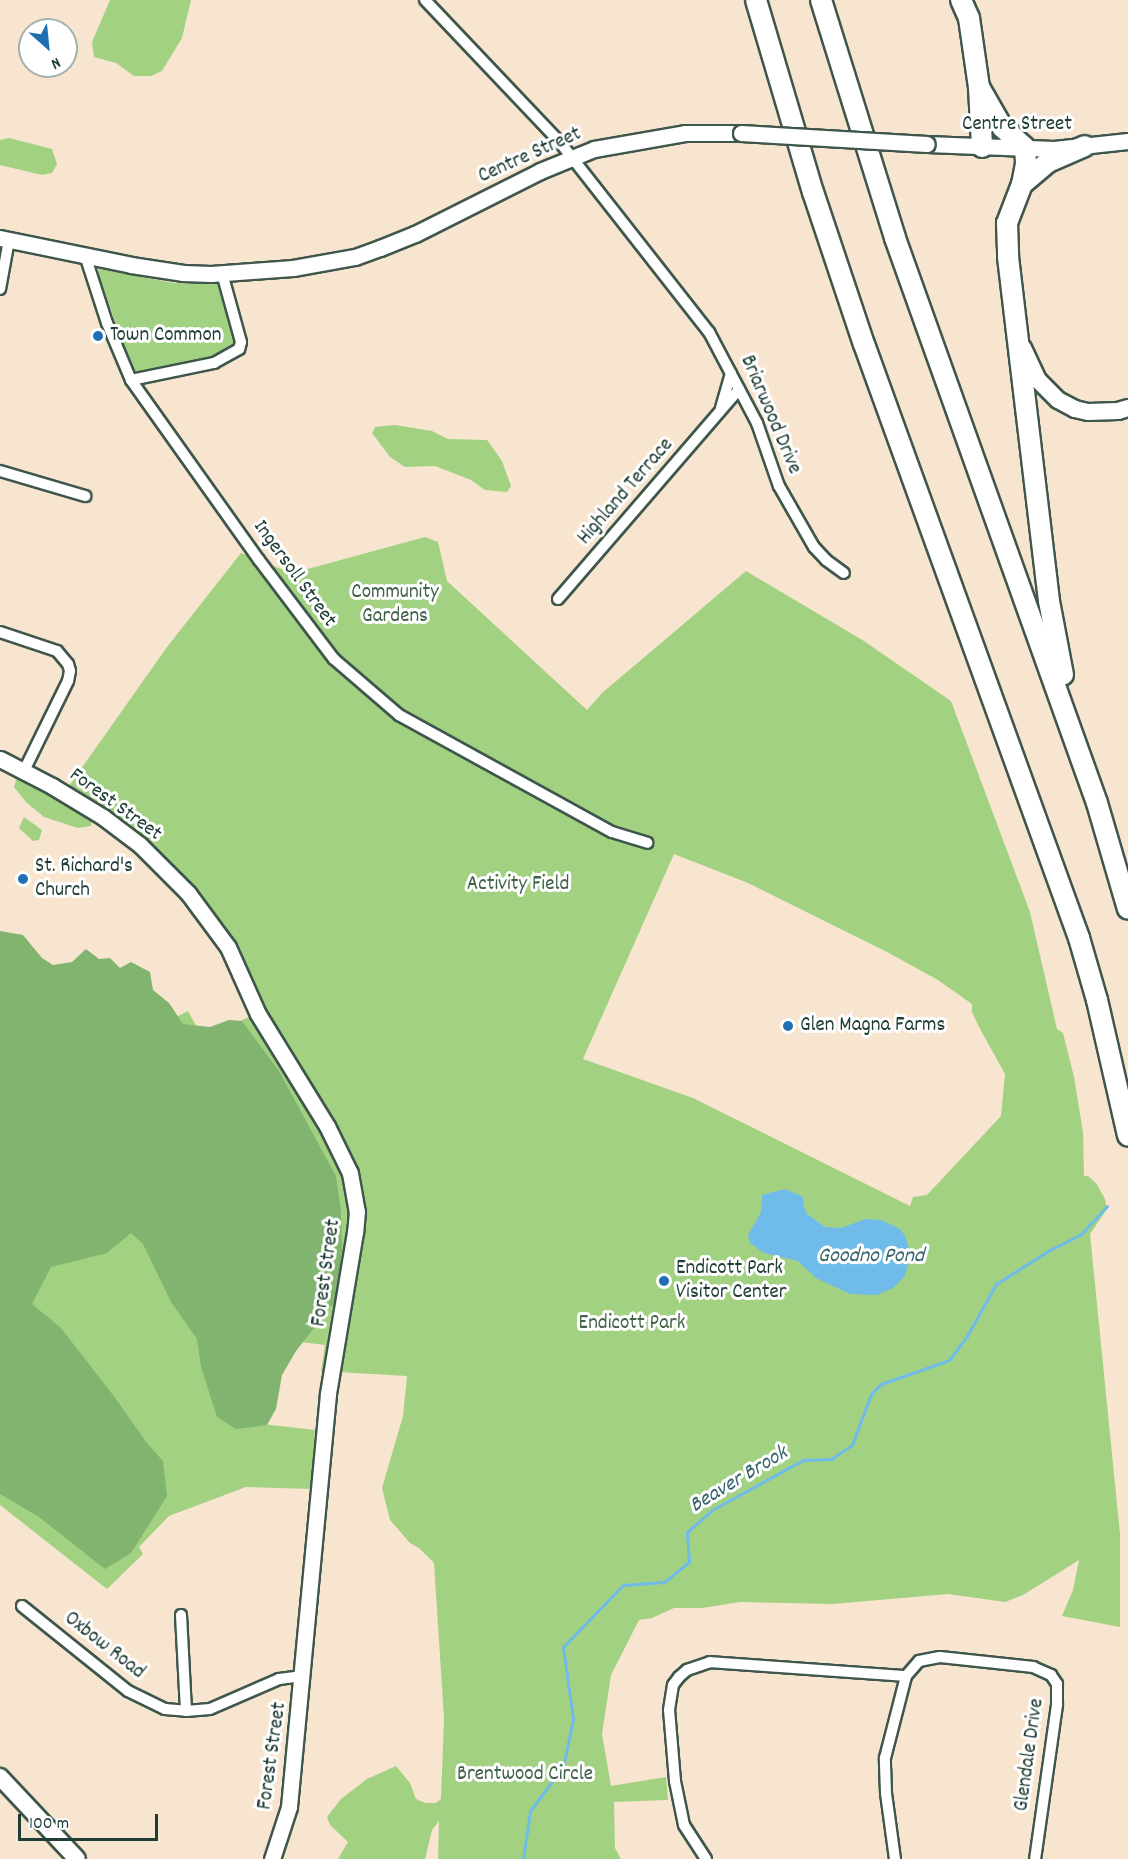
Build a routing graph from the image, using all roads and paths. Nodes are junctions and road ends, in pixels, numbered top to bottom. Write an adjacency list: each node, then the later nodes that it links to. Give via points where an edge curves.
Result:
1 (425, 0): 10 (street, Briarwood Drive)
2 (756, 0): 32 (highway, via 813,192 864,344 1079,938)
3 (821, 0): 27 (highway, via 898,249)
4 (965, 6): 5 (highway)
5 (979, 87): 8 (highway); 9 (highway, via 1002,127)
6 (1128, 141): 7 (street, Centre Street)
7 (1085, 146): 9 (street, Centre Street); 11 (highway, via 1047,162)
8 (982, 147): 9 (street, Centre Street); 10 (street, Centre Street, bridge, via 741,133 662,136)
9 (1025, 148): 11 (highway)
10 (572, 157): 14 (street, Centre Street, via 416,234 355,257 302,267); 17 (street, Briarwood Drive, via 709,332)
11 (1022, 184): 16 (highway, via 1010,210 1006,237)
12 (5, 239): 13 (street, Centre Street); 15 (street)
13 (86, 255): 14 (street, Centre Street, via 160,270); 18 (street, Ingersoll Street, via 107,323)
14 (222, 273): 18 (street, via 241,342 239,349 214,363)
15 (0, 290)
16 (1018, 336): 21 (main road, via 1038,380 1058,400 1088,412); 27 (highway, via 1049,602)
17 (731, 373): 19 (street, Briarwood Drive); 20 (street, Highland Terrace)
18 (131, 380): 30 (street, Ingersoll Street, via 334,659 399,715 612,832)
19 (740, 390): 20 (street, Highland Terrace); 24 (street, Briarwood Drive, via 758,423 779,486 814,546)
20 (721, 408): 25 (street, Highland Terrace)
21 (1128, 408)
22 (0, 471): 23 (street)
23 (85, 496)
24 (844, 573)
25 (558, 599)
26 (0, 632): 29 (street, via 57,651 70,671)
27 (1080, 754): 31 (highway)
28 (0, 759): 29 (street, Forest Street)
29 (24, 771): 35 (street, Forest Street, via 77,800 128,836 188,893 228,946 258,1014 327,1126 350,1173 356,1204 355,1232 328,1394)
30 (647, 843)
31 (1128, 909)
32 (1128, 1135)
33 (22, 1606): 37 (street, Oxbow Road, via 128,1691 165,1709)
34 (181, 1616): 37 (street)
35 (303, 1676): 37 (street, Oxbow Road, via 279,1679 210,1708); 40 (street, Forest Street, via 289,1808)
36 (906, 1676): 41 (street, via 710,1662 679,1677 673,1685 669,1710 675,1781 684,1825); 42 (street, via 885,1758); 43 (street, Glendale Drive, via 919,1661 940,1657 1033,1667 1051,1676 1059,1693)
37 (186, 1711)
38 (0, 1777): 39 (main road)
39 (76, 1859)
40 (272, 1859)
41 (706, 1859)
42 (895, 1859)
43 (1035, 1859)

